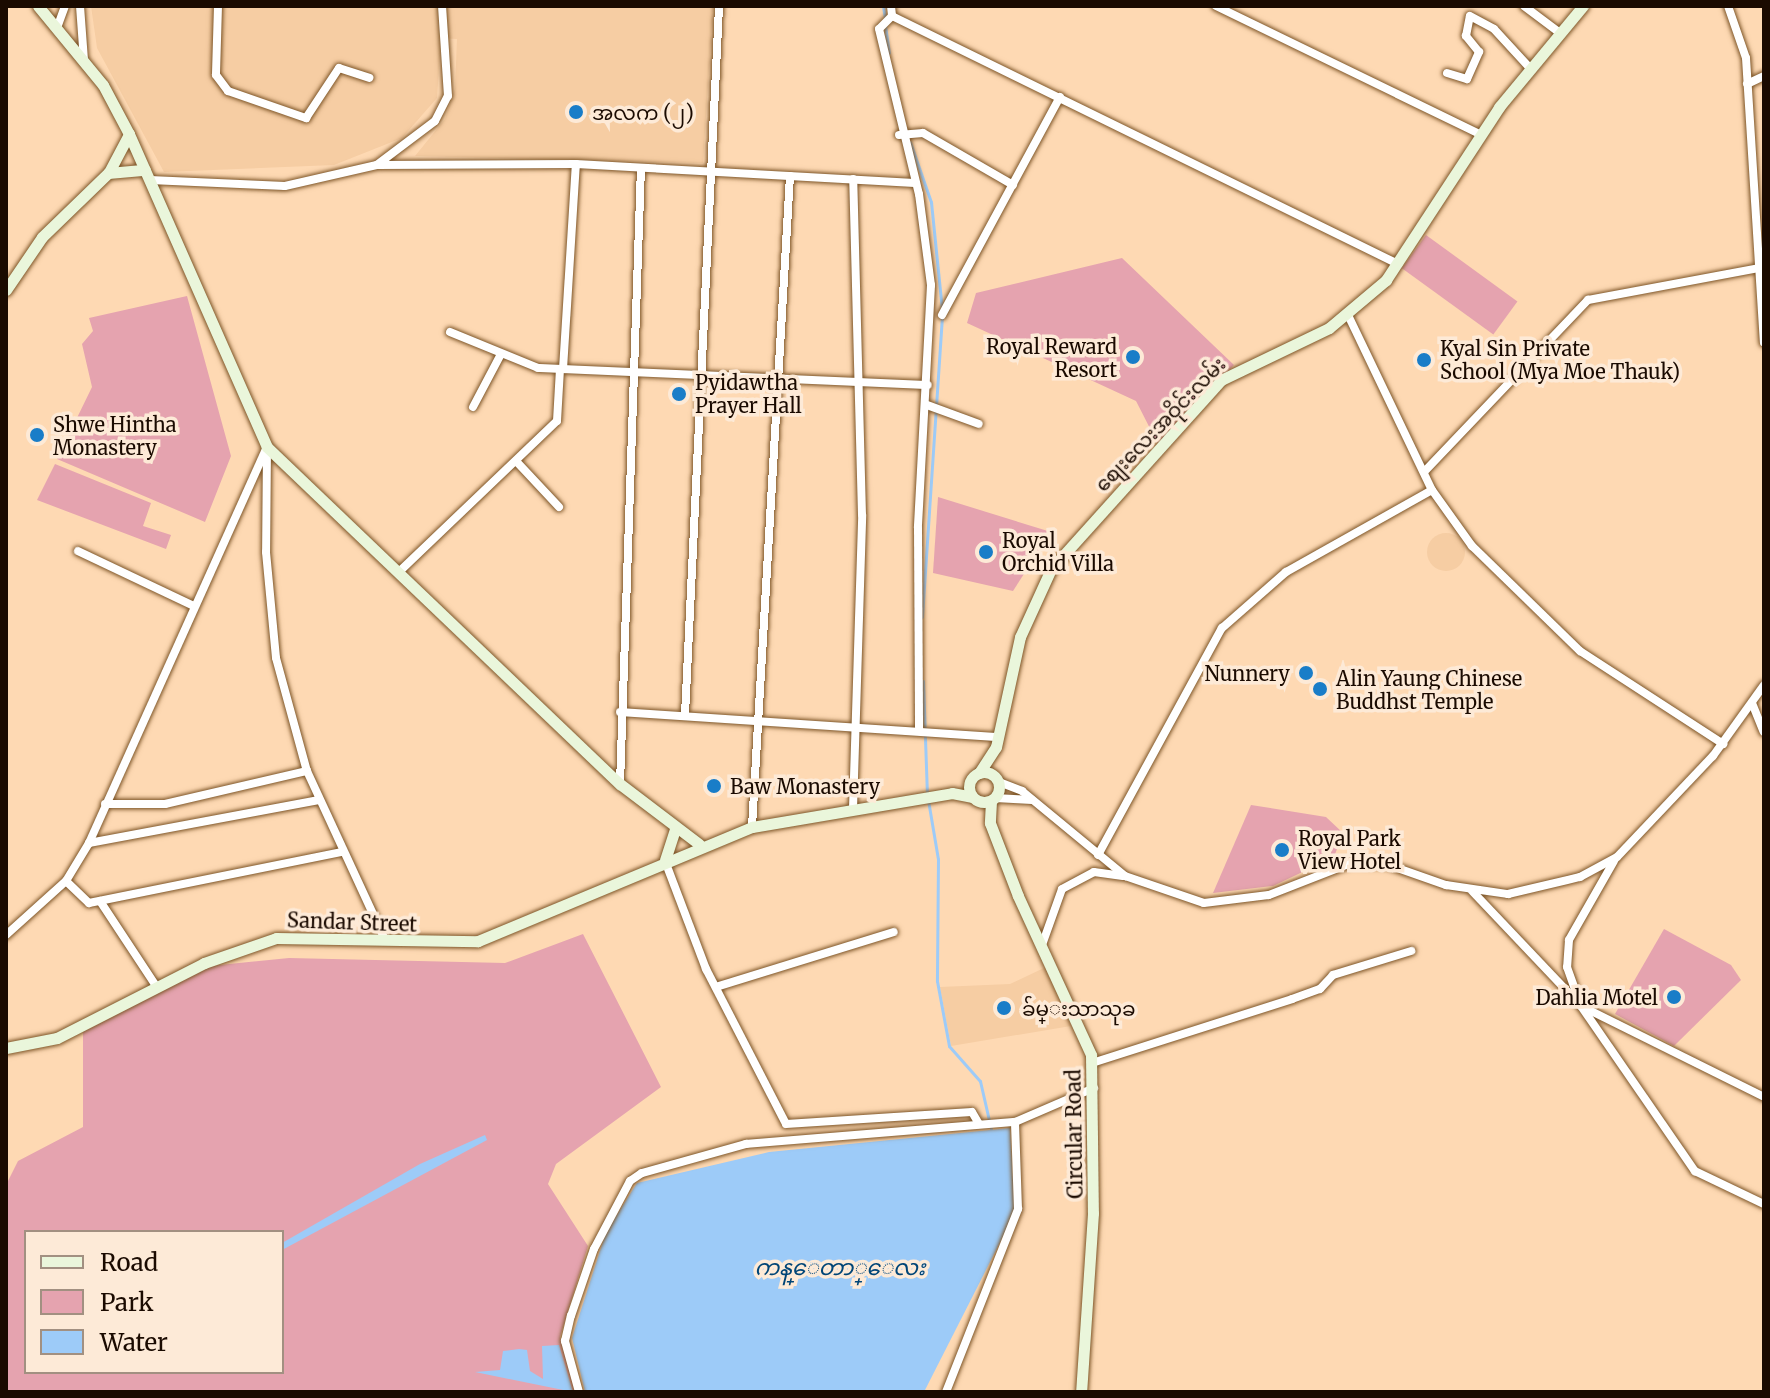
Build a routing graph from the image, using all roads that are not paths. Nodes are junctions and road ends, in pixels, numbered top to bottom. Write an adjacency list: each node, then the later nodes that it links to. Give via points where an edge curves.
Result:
1 (38, 6): 12 (street)
2 (65, 6): 12 (street)
3 (80, 6): 14 (street)
4 (218, 6): 18 (street, via 216,75 228,91 306,118 339,68)
5 (442, 6): 25 (street, via 448,96 435,121)
6 (719, 6): 27 (street)
7 (1216, 6): 22 (street)
8 (1524, 6): 13 (street)
9 (1583, 6): 13 (street, စျေးလေးအဝိုင်းလမ်း)
10 (1728, 6): 19 (street)
11 (888, 17): 20 (street); 23 (street)
12 (57, 28): 14 (street)
13 (1560, 33): 15 (street, စျေးလေးအဝိုင်းလမ်း)
14 (84, 60): 21 (street)
15 (1529, 67): 16 (street, via 1494,29 1470,16 1466,36 1479,52 1467,79); 22 (street, စျေးလေးအဝိုင်းလမ်း)
16 (1447, 73)
17 (1764, 76): 19 (street)
18 (369, 78)
19 (1747, 84): 35 (street)
20 (1060, 97): 33 (street); 34 (street)
21 (129, 134): 28 (street); 29 (street)
22 (1480, 134): 34 (street, စျေးလေးအဝိုင်းလမ်း)
23 (901, 135): 32 (street); 33 (street, via 923,133)
24 (576, 164): 25 (street); 26 (street); 43 (street)
25 (377, 165): 29 (street, via 285,186)
26 (641, 168): 27 (street); 44 (street)
27 (712, 170): 30 (street); 45 (street)
28 (108, 173): 29 (street); 36 (street, via 42,237)
29 (148, 175): 52 (street)
30 (790, 176): 31 (street); 46 (street)
31 (853, 179): 32 (street); 47 (street)
32 (914, 183): 48 (street, via 931,285)
33 (1013, 185): 38 (street)
34 (1398, 264): 39 (street, စျေးလေးအဝိုင်းလမ်း)
35 (1763, 267): 37 (street); 54 (street, via 1588,300)
36 (6, 290)
37 (1764, 296): 41 (street)
38 (942, 315)
39 (1348, 315): 54 (street); 68 (street, စျေးလေးအဝိုင်းလမ်း, via 1221,380 1051,569 1020,637)
40 (450, 332): 42 (street)
41 (1764, 342)
42 (500, 356): 43 (street); 50 (street)
43 (562, 369): 44 (street); 53 (street, via 557,421)
44 (638, 371): 45 (street); 62 (street)
45 (702, 374): 46 (street); 63 (street)
46 (779, 376): 47 (street); 64 (street)
47 (859, 380): 48 (street); 65 (street)
48 (928, 385): 49 (street)
49 (928, 405): 51 (street); 66 (street, via 918,528)
50 (473, 407)
51 (979, 424)
52 (267, 447): 58 (street); 59 (street); 70 (street, via 269,603)
53 (516, 461): 56 (street); 58 (street)
54 (1424, 472): 55 (street)
55 (1432, 490): 69 (street, via 1472,546 1580,651); 87 (street, via 1286,572 1222,628)
56 (559, 507)
57 (78, 551): 59 (street)
58 (402, 569): 73 (street)
59 (194, 606): 79 (street)
60 (1764, 685): 61 (street)
61 (1752, 703): 67 (street); 69 (street)
62 (620, 712): 63 (street); 73 (street)
63 (685, 715): 64 (street)
64 (754, 719): 65 (street); 82 (street)
65 (854, 726): 66 (street); 80 (street)
66 (923, 731): 68 (street)
67 (1764, 732)
68 (997, 742): 71 (street); 72 (street, Circular Road)
69 (1723, 744): 88 (street)
70 (307, 771): 77 (street); 79 (street, via 165,804)
71 (974, 777): 72 (street); 74 (street); 75 (street)
72 (998, 780): 76 (street, Circular Road); 78 (street)
73 (620, 784): 83 (street)
74 (952, 793): 75 (street); 80 (street, Sandar Street)
75 (974, 798): 76 (street); 81 (street)
76 (993, 799): 78 (street); 81 (street, Circular Road)
77 (319, 800): 84 (street); 86 (street)
78 (1033, 800): 87 (street)
79 (105, 804): 84 (street)
80 (853, 809): 82 (street, Sandar Street)
81 (990, 823): 97 (street, Circular Road)
82 (752, 827): 85 (street, Sandar Street)
83 (675, 830): 85 (street); 89 (street)
84 (89, 843): 91 (street)
85 (699, 844): 89 (street, Sandar Street)
86 (341, 852): 93 (street); 96 (street)
87 (1098, 855): 90 (street)
88 (1617, 857): 92 (street, via 1553,885 1508,894); 101 (street, via 1569,940 1567,967)
89 (665, 860): 96 (street, Sandar Street, via 510,934 478,941); 100 (street)
90 (1125, 876): 92 (street, via 1204,903 1237,903 1323,868 1386,864); 97 (street, via 1094,872 1062,889)
91 (66, 881): 93 (street, via 89,903); 95 (street)
92 (1471, 891): 101 (street)
93 (100, 901): 99 (street)
94 (894, 932): 100 (street)
95 (6, 935)
96 (385, 940): 99 (street, Sandar Street, via 276,938)
97 (1042, 945): 103 (street, Circular Road)
98 (1411, 951): 103 (street, via 1333,975 1320,989 1292,999)
99 (156, 986): 102 (street, Sandar Street, via 57,1038)
100 (716, 987): 107 (street, via 786,1124 972,1112)
101 (1581, 1006): 105 (street); 108 (street, via 1695,1171)
102 (6, 1048)
103 (1092, 1063): 104 (street, Circular Road)
104 (1095, 1088): 106 (street); 111 (street, Circular Road)
105 (1764, 1097)
106 (1015, 1122): 107 (street); 110 (street, via 1018,1209)
107 (979, 1124): 109 (street, via 746,1144 630,1181 594,1249 571,1316 565,1341)
108 (1764, 1204)
109 (579, 1392)
110 (946, 1392)
111 (1081, 1392)

